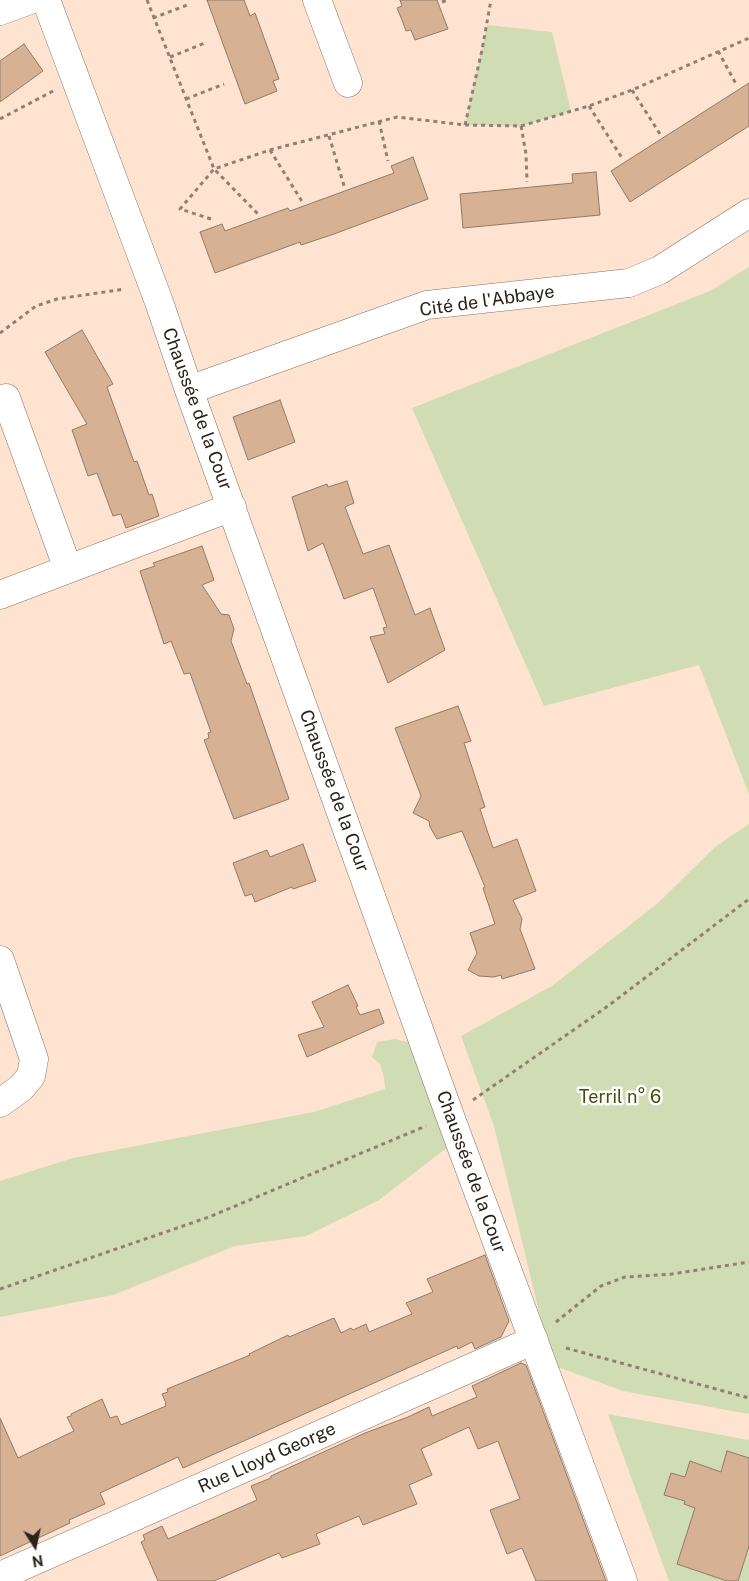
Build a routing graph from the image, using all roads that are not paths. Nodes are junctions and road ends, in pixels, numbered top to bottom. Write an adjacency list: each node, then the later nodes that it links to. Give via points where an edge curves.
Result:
1 (30, 0): 4 (street)
2 (46, 0): 7 (street, Chaussée de la Cour)
3 (317, 0): 5 (street)
4 (0, 11)
5 (348, 83)
6 (749, 213): 7 (street, Cité de l'Abbaye, via 660,270 630,283 428,305)
7 (189, 390): 9 (street, Chaussée de la Cour)
8 (6, 398): 10 (street)
9 (232, 507): 10 (street); 14 (street, Chaussée de la Cour, via 450,1116)
10 (68, 569): 11 (street)
11 (0, 595)
12 (0, 960): 13 (street, via 34,1059 31,1076)
13 (0, 1103)
14 (534, 1340): 15 (street, Rue Lloyd George); 16 (street, Chaussée de la Cour)
15 (0, 1576)
16 (623, 1581)

